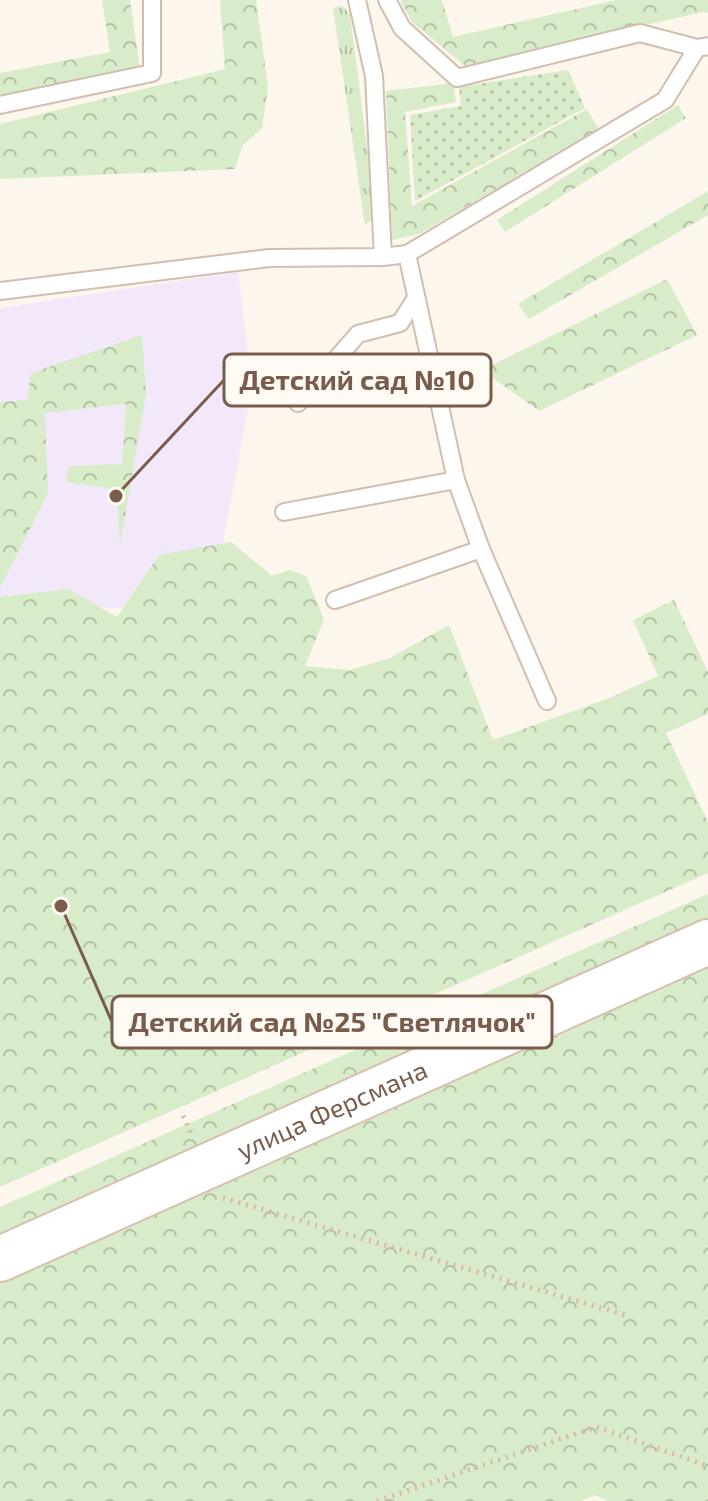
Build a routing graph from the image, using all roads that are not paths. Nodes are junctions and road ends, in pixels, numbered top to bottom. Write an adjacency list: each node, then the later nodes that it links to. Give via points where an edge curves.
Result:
1 (152, 0): 5 (lane, via 152,73)
2 (357, 0): 7 (lane, via 374,76)
3 (387, 0): 4 (lane, via 402,28 457,78 640,33)
4 (702, 47): 6 (lane, via 665,100)
5 (0, 105)
6 (407, 254): 7 (lane); 9 (lane)
7 (383, 257): 8 (lane, via 269,258)
8 (0, 291)
9 (416, 298): 10 (lane, via 400,323 358,334); 11 (lane)
10 (298, 403)
11 (456, 480): 12 (lane); 13 (lane)
12 (284, 512)
13 (481, 549): 14 (lane); 15 (lane)
14 (335, 600)
15 (547, 701)
16 (708, 942): 17 (street, улица Ферсмана)
17 (0, 1259)

